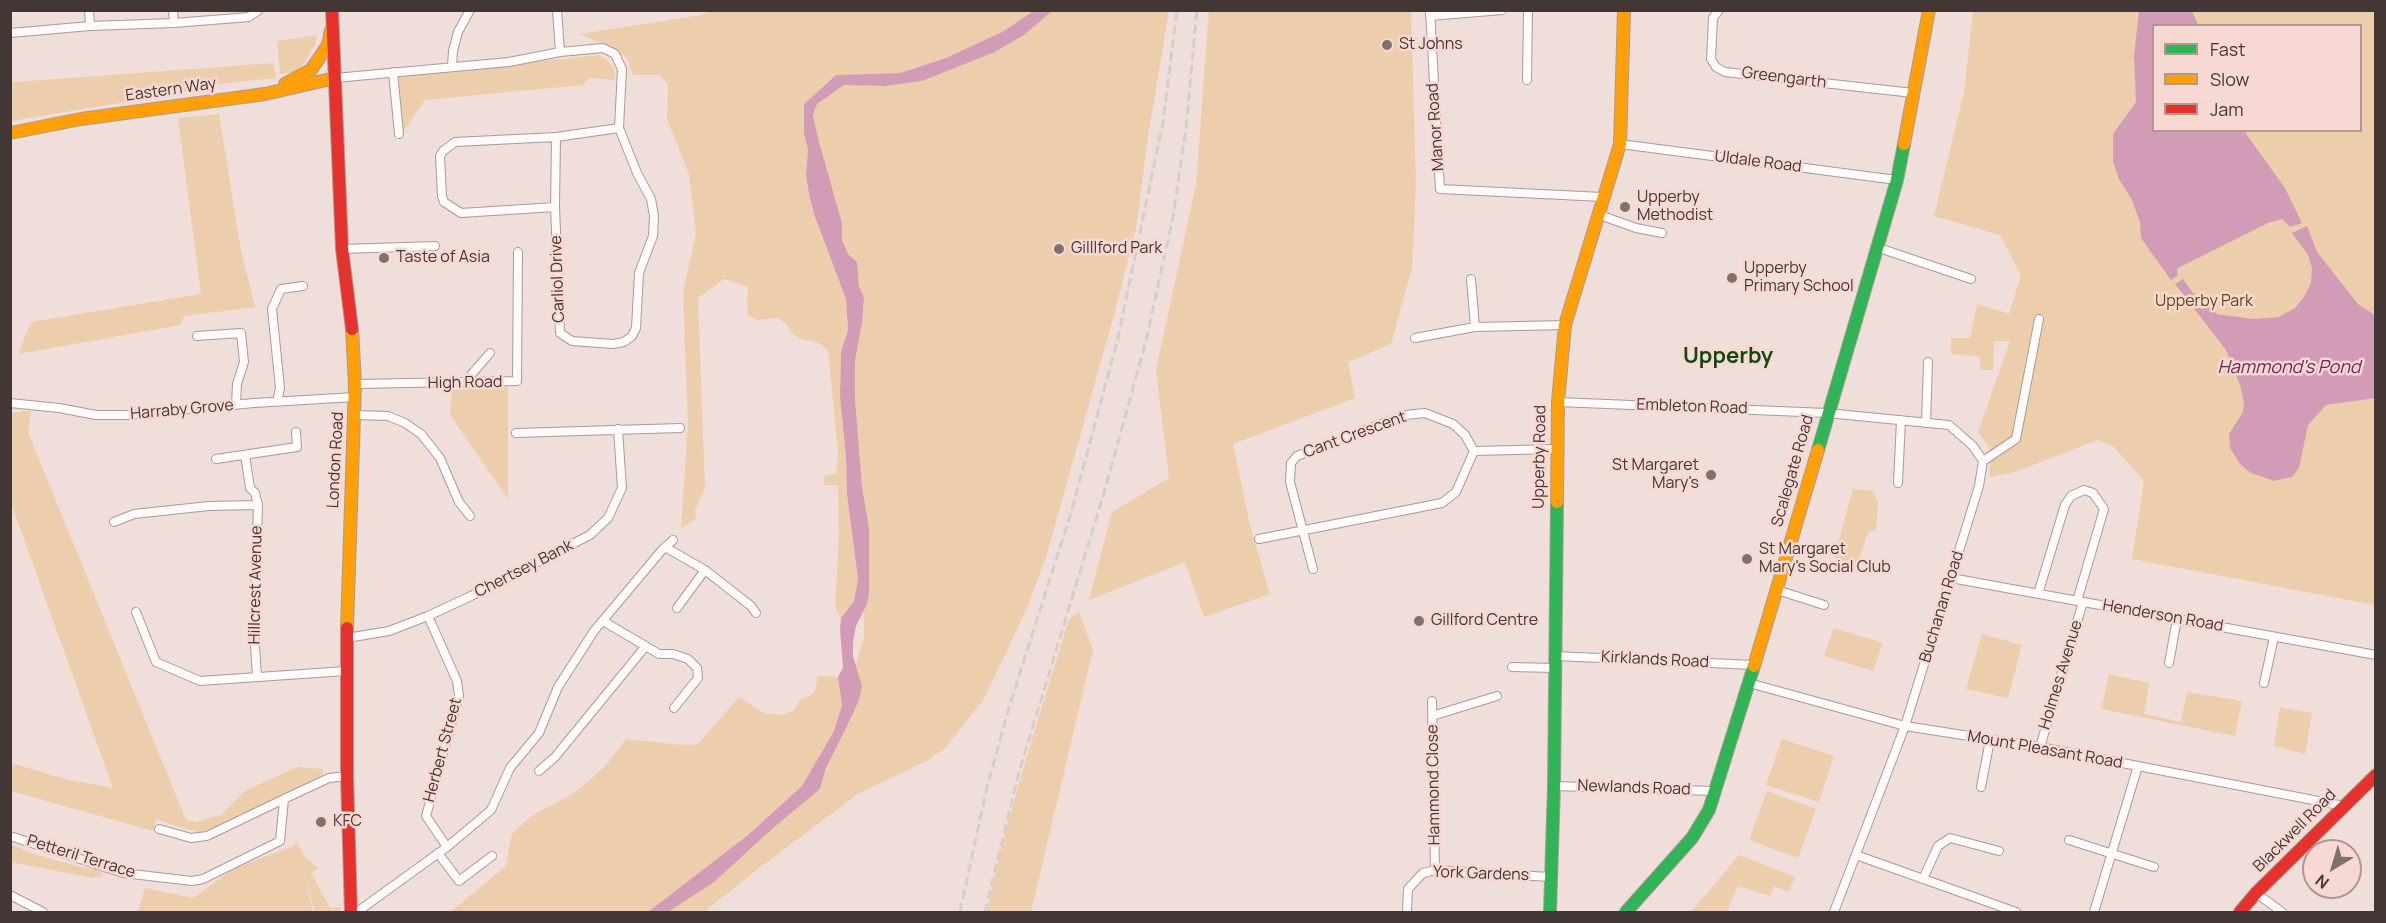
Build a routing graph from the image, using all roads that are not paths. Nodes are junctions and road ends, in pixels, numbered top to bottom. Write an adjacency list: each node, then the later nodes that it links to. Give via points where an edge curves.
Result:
1 (89, 10): 15 (street)
2 (173, 10): 13 (street)
3 (259, 10): 13 (street, via 249,16)
4 (332, 10): 14 (street, London Road)
5 (470, 10): 18 (street, via 458,32)
6 (557, 10): 17 (street)
7 (1502, 10): 12 (street)
8 (1528, 10): 21 (street)
9 (1624, 10): 28 (street, Upperby Road)
10 (1719, 10): 22 (street, Greengarth, via 1713,18 1711,59 1716,68 1725,72)
11 (1929, 10): 22 (street, Scalegate Road)
12 (1430, 13): 30 (street, Manor Road, via 1440,189)
13 (174, 23): 15 (street)
14 (332, 25): 20 (street, London Road); 23 (street, via 328,45 311,70)
15 (90, 26): 16 (street)
16 (10, 33)
17 (560, 52): 18 (street, Carliol Drive, via 508,62); 24 (street, Carliol Drive, via 594,47 615,54 623,80)
18 (452, 66): 19 (street, Carliol Drive)
19 (393, 72): 20 (street, Carliol Drive); 26 (street)
20 (335, 78): 23 (street, Eastern Way); 36 (street, London Road)
21 (1527, 80)
22 (1913, 93): 29 (street, Scalegate Road)
23 (265, 94): 25 (street, Eastern Way, via 81,119)
24 (619, 128): 27 (street); 31 (street, Carliol Drive, via 651,200 654,216 653,236 639,273 636,328 624,342 572,341 560,333)
25 (10, 133)
26 (399, 134)
27 (556, 137): 31 (street, Carliol Drive); 31 (street, via 455,142 440,156 444,202 461,213)
28 (1620, 144): 29 (street, Uldale Road); 30 (street, Upperby Road)
29 (1897, 180): 35 (street, Scalegate Road)
30 (1602, 197): 32 (street, Upperby Road)
31 (555, 207)
32 (1597, 214): 33 (street); 42 (street, Upperby Road)
33 (1662, 233)
34 (435, 246): 36 (street)
35 (1876, 247): 39 (street); 54 (street, Scalegate Road)
36 (342, 249): 49 (street, London Road, via 353,335)
37 (518, 252): 48 (street, High Road, via 517,381)
38 (1471, 279): 43 (street)
39 (1971, 279)
40 (303, 286): 50 (street, via 281,289 272,309 279,362)
41 (2039, 319): 66 (street, via 2016,440)
42 (1565, 325): 43 (street); 51 (street, Upperby Road)
43 (1474, 327): 45 (street)
44 (197, 336): 53 (street, via 241,333 244,362)
45 (1415, 338)
46 (490, 353): 48 (street)
47 (1928, 362): 57 (street)
48 (464, 383): 49 (street, High Road)
49 (355, 391): 50 (street, Harraby Grove); 55 (street, London Road)
50 (277, 402): 53 (street, Harraby Grove)
51 (1557, 402): 54 (street, Embleton Road); 62 (street, Upperby Road)
52 (10, 403): 53 (street, Harraby Grove, via 106,415)
53 (236, 405)
54 (1827, 413): 56 (street); 78 (street, Scalegate Road)
55 (355, 415): 69 (street, via 388,416 421,434 440,458 459,502); 89 (street, London Road)
56 (1901, 420): 57 (street); 67 (street)
57 (1926, 423): 66 (street, via 1949,425 1973,446)
58 (680, 428): 59 (street)
59 (618, 429): 61 (street); 85 (street, Chertsey Bank, via 622,488 608,518 598,529)
60 (296, 432): 64 (street, via 297,447)
61 (516, 433)
62 (1556, 449): 63 (street); 92 (street, Upperby Road)
63 (1474, 451): 71 (street, via 1456,492 1442,503); 71 (street, Cant Crescent, via 1453,424 1425,412 1405,415 1297,456 1291,463 1290,482)
64 (245, 455): 65 (street); 68 (street, Hillcrest Avenue, via 250,488)
65 (216, 459)
66 (1983, 461): 77 (street, Buchanan Road, via 1980,486)
67 (1898, 483)
68 (258, 505): 70 (street, via 134,514); 97 (street, Hillcrest Avenue, via 254,630)
69 (470, 516)
70 (114, 522)
71 (1301, 530): 72 (street); 75 (street)
72 (1259, 539)
73 (673, 540): 74 (street)
74 (665, 547): 76 (street); 87 (street)
75 (1313, 569)
76 (705, 570): 82 (street); 84 (street)
77 (1951, 578): 79 (street, Henderson Road); 104 (street, Buchanan Road)
78 (1777, 590): 81 (street); 94 (street, Scalegate Road)
79 (2038, 594): 80 (street, Henderson Road); 80 (street, Holmes Avenue, via 2066,505 2071,496 2084,490 2093,493 2104,509)
80 (2080, 601): 86 (street, Henderson Road); 106 (street, Holmes Avenue)
81 (1824, 605)
82 (677, 608)
83 (136, 612): 97 (street, via 156,662 200,681)
84 (756, 613)
85 (428, 616): 89 (street, Chertsey Bank, via 389,631); 119 (street, Herbert Street, via 457,681 459,696 426,816)
86 (2177, 619): 88 (street, Henderson Road); 93 (street)
87 (603, 621): 90 (street); 119 (street, via 558,687 540,733 510,768 491,810)
88 (2274, 637): 91 (street, Henderson Road); 99 (street)
89 (347, 638): 96 (street, London Road)
90 (645, 647): 102 (street, via 688,659 696,668 698,678); 108 (street, via 555,757)
91 (2376, 655)
92 (1555, 662): 94 (street, Kirklands Road); 95 (street, Kirklands Road); 111 (street, Upperby Road)
93 (2169, 663)
94 (1754, 665): 98 (street, Scalegate Road)
95 (1512, 667)
96 (346, 671): 97 (street); 109 (street, London Road)
97 (257, 677)
98 (1749, 683): 104 (street, Mount Pleasant Road); 113 (street, Scalegate Road)
99 (2264, 683)
100 (1497, 696): 103 (street)
101 (1432, 700): 103 (street, Hammond Close)
102 (674, 708)
103 (1432, 716): 126 (street, Hammond Close)
104 (1905, 726): 105 (street, Mount Pleasant Road); 123 (street, Buchanan Road)
105 (1990, 740): 106 (street, Mount Pleasant Road); 112 (street)
106 (2040, 747): 107 (street, Mount Pleasant Road)
107 (2138, 766): 115 (street, Mount Pleasant Road); 121 (street)
108 (538, 771)
109 (347, 776): 114 (street, via 329,778); 132 (street, London Road)
110 (2376, 776): 115 (street, Blackwell Road)
111 (1554, 786): 113 (street, Newlands Road); 127 (street, Upperby Road)
112 (1981, 787)
113 (1714, 791): 136 (street, Scalegate Road, via 1708,813 1692,838)
114 (284, 799): 116 (street, via 207,836 191,838); 117 (street, Petteril Terrace, via 280,841 192,881 123,873)
115 (2344, 806): 129 (street, Blackwell Road)
116 (159, 829)
117 (10, 836)
118 (2069, 840): 121 (street)
119 (447, 847): 122 (street)
120 (1999, 851): 128 (street, via 1950,838 1938,846)
121 (2113, 852): 125 (street); 139 (street)
122 (438, 853): 124 (street, via 459,881); 133 (street)
123 (1856, 855): 128 (street); 137 (street, Buchanan Road)
124 (492, 856)
125 (2154, 867)
126 (1435, 870): 127 (street, York Gardens); 134 (street, York Gardens, via 1423,873 1408,889)
127 (1550, 877): 135 (street, Upperby Road)
128 (1923, 879): 138 (street)
129 (2256, 893): 140 (street, Blackwell Road); 141 (street)
130 (10, 895): 131 (street)
131 (43, 912)
132 (351, 912)
133 (357, 912)
134 (1407, 912)
135 (1550, 912)
136 (1626, 912)
137 (1834, 912)
138 (2016, 912)
139 (2094, 912)
140 (2240, 912)
141 (2282, 912)

